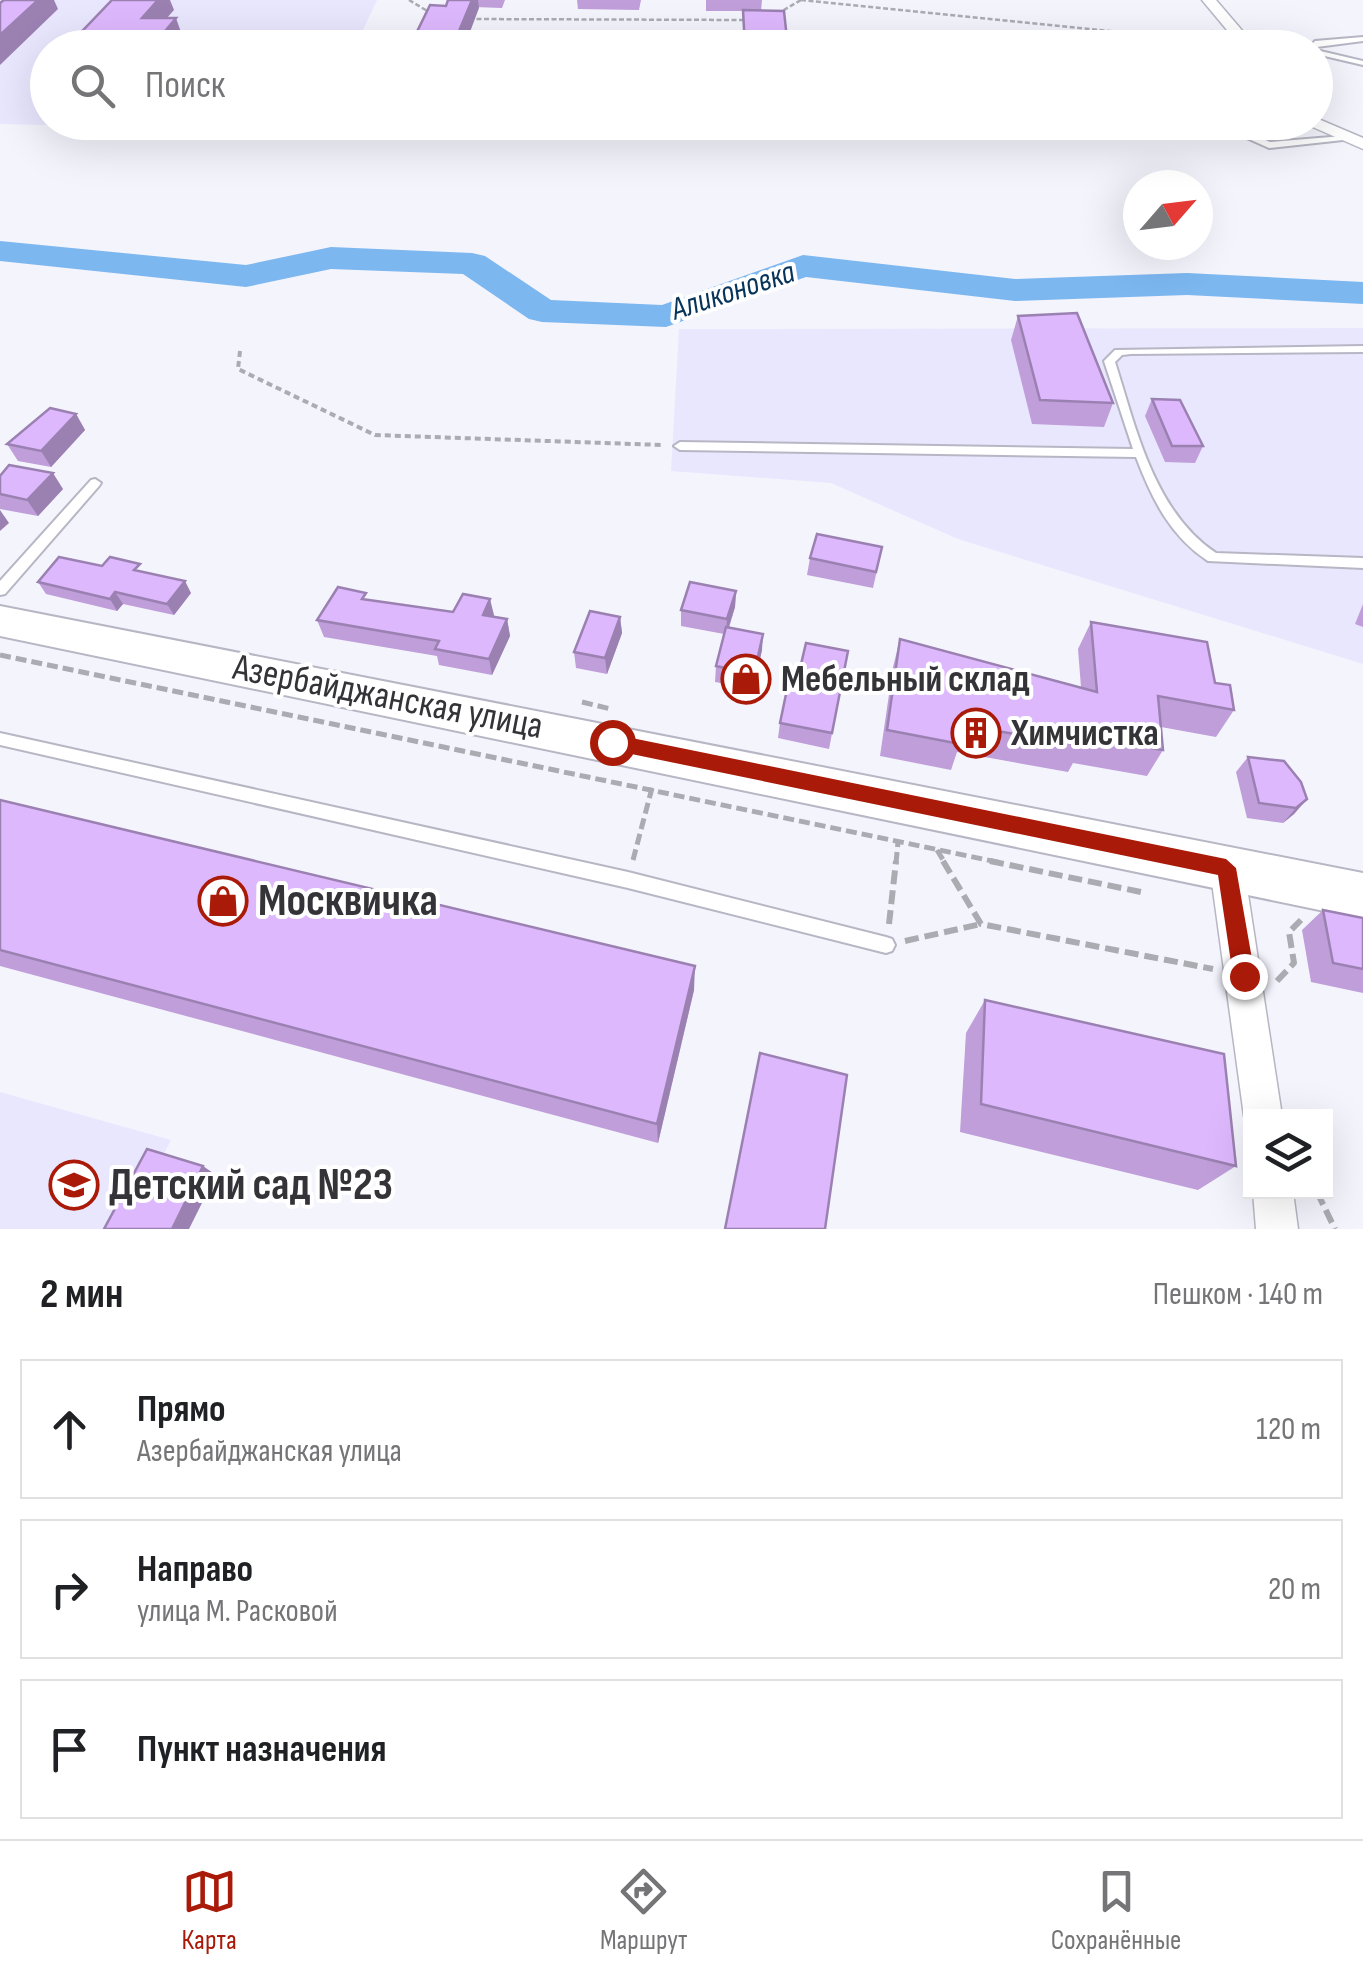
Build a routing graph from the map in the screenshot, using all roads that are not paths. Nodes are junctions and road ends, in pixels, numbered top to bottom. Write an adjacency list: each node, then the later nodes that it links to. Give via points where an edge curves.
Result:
1 (1209, 0): 2 (street)
2 (1235, 30)
3 (1363, 39): 4 (lane)
4 (1333, 42)
5 (1333, 55): 6 (lane)
6 (1363, 63)
7 (1333, 133): 8 (street)
8 (1342, 138): 9 (lane); 12 (street)
9 (1333, 139)
10 (1258, 140): 11 (lane)
11 (1321, 140)
12 (1363, 144)
13 (1363, 349): 15 (lane, via 1119,352 1109,361)
14 (680, 446): 15 (lane)
15 (1140, 453): 17 (lane, via 1196,551 1212,558)
16 (95, 483): 18 (lane)
17 (1363, 563)
18 (0, 590)
19 (0, 621): 21 (main road, Азербайджанская улица)
20 (0, 739): 23 (lane)
21 (1226, 868): 22 (main road, Азербайджанская улица); 24 (street)
22 (1363, 896)
23 (886, 945)
24 (1262, 1109)
25 (1273, 1199): 26 (street)
26 (1278, 1229)

